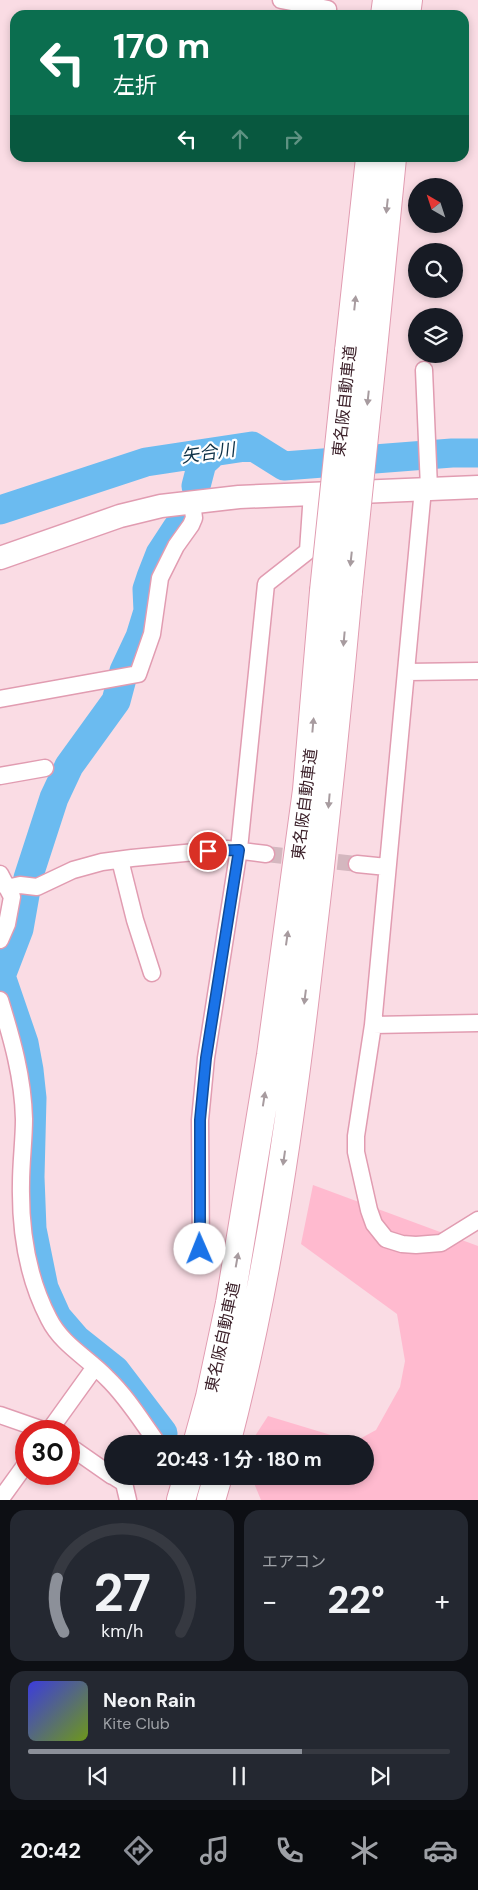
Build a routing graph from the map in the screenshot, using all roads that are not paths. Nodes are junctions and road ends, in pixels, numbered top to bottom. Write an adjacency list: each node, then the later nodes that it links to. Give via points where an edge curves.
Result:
1 (281, 0): 2 (street)
2 (328, 9)
3 (370, 162): 5 (highway, 東名阪自動車道, one-way to 3)
4 (391, 162): 5 (highway, 東名阪自動車道, one-way to 5)
5 (361, 350): 12 (highway, 東名阪自動車道, bridge)
6 (424, 370): 7 (street)
7 (427, 485): 8 (street); 9 (street); 14 (street)
8 (478, 487)
9 (312, 493): 10 (street); 18 (street, via 308,551 266,584)
10 (192, 502): 11 (street, via 120,516); 15 (street, via 194,518 162,571 152,634 138,674)
11 (0, 558)
12 (336, 591): 36 (highway, 東名阪自動車道, one-way to 12, via 230,1303 271,1055); 37 (highway, 東名阪自動車道, one-way to 37, via 327,819 281,1183)
13 (478, 671): 14 (street)
14 (407, 672): 22 (street)
15 (0, 699)
16 (45, 768): 17 (street)
17 (0, 776)
18 (239, 850): 19 (street); 20 (street); 30 (street, via 206,1058 201,1111)
19 (266, 854)
20 (120, 860): 23 (street); 25 (street, via 134,920)
21 (357, 864): 22 (street)
22 (387, 867): 28 (street)
23 (15, 883): 24 (street, via 7,924)
24 (0, 940)
25 (152, 973)
26 (0, 1000): 31 (street, via 15,1049 22,1092 23,1236 34,1285 50,1322 74,1351)
27 (478, 1023): 28 (street)
28 (373, 1025): 29 (street, via 356,1152 374,1224 386,1239 402,1244 427,1245 441,1243)
29 (478, 1220)
30 (201, 1263)
31 (95, 1367): 34 (street); 35 (street, via 113,1384)
32 (0, 1415): 33 (street)
33 (15, 1420)
34 (56, 1420)
35 (151, 1435)
36 (199, 1435)
37 (228, 1435)
38 (80, 1454): 39 (street)
39 (104, 1470)
40 (15, 1479): 44 (street)
41 (124, 1485): 45 (street)
42 (185, 1485): 46 (highway)
43 (215, 1485): 47 (highway)
44 (0, 1500)
45 (128, 1500)
46 (181, 1500)
47 (211, 1500)

